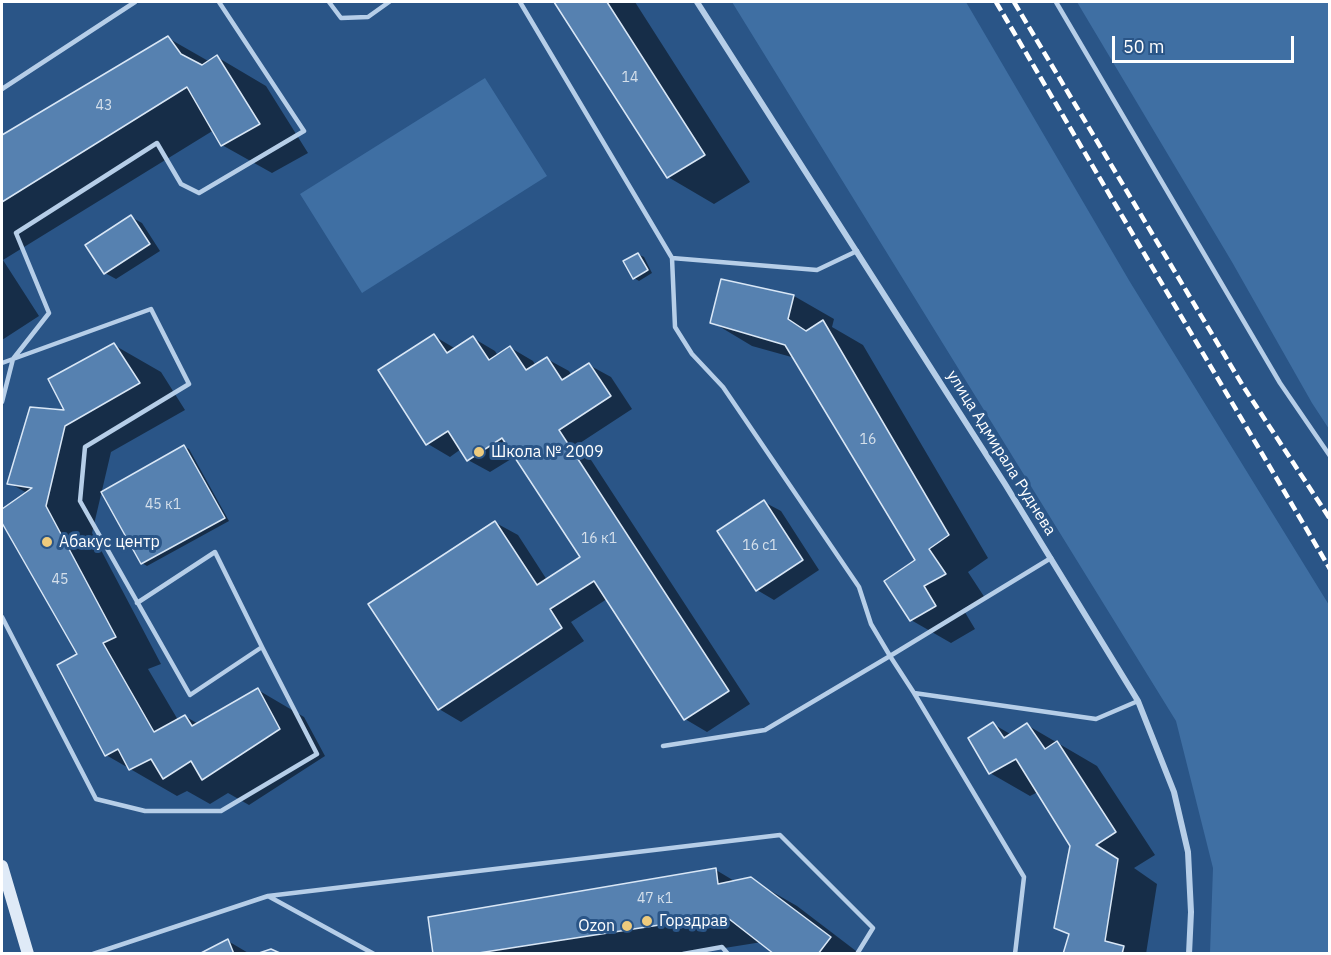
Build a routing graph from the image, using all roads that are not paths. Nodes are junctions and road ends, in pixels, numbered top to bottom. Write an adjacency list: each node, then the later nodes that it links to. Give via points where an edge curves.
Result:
1 (135, 2): 8 (lane)
2 (219, 2): 11 (lane, via 304,131 199,193 181,184 157,143 16,232 50,313)
3 (329, 2): 4 (lane, via 341,18 368,17)
4 (389, 2)
5 (520, 2): 10 (lane)
6 (697, 2): 9 (street, улица Адмирала Руднева)
7 (1056, 2): 14 (lane, via 1280,383)
8 (2, 89)
9 (857, 251): 10 (lane, via 817,270); 15 (street, улица Адмирала Руднева)
10 (672, 258): 19 (lane, via 675,327 692,354 723,387 859,587 871,624)
11 (14, 359): 12 (lane); 13 (lane); 16 (lane, via 151,309 178,362 189,384 85,447 80,501)
12 (2, 363)
13 (2, 402)
14 (1329, 456)
15 (1051, 558): 19 (lane); 21 (street, улица Адмирала Руднева)
16 (138, 603): 18 (lane, via 190,695); 18 (lane, via 215,552)
17 (2, 617): 18 (lane, via 96,800 145,811 221,811 317,754)
18 (262, 647)
19 (890, 656): 20 (lane); 22 (lane, via 765,730)
20 (914, 693): 21 (lane, via 1096,719); 31 (lane, via 1024,877)
21 (1138, 701): 32 (street, улица Адмирала Руднева, via 1174,792 1188,852)
22 (663, 746)
23 (2, 866): 25 (street)
24 (268, 896): 26 (lane); 27 (lane); 30 (lane, via 780,835 873,928)
25 (28, 954)
26 (93, 954)
27 (374, 954)
28 (683, 954): 29 (lane, via 722,947)
29 (728, 954)
30 (857, 954)
31 (1015, 954)
32 (1189, 954)

